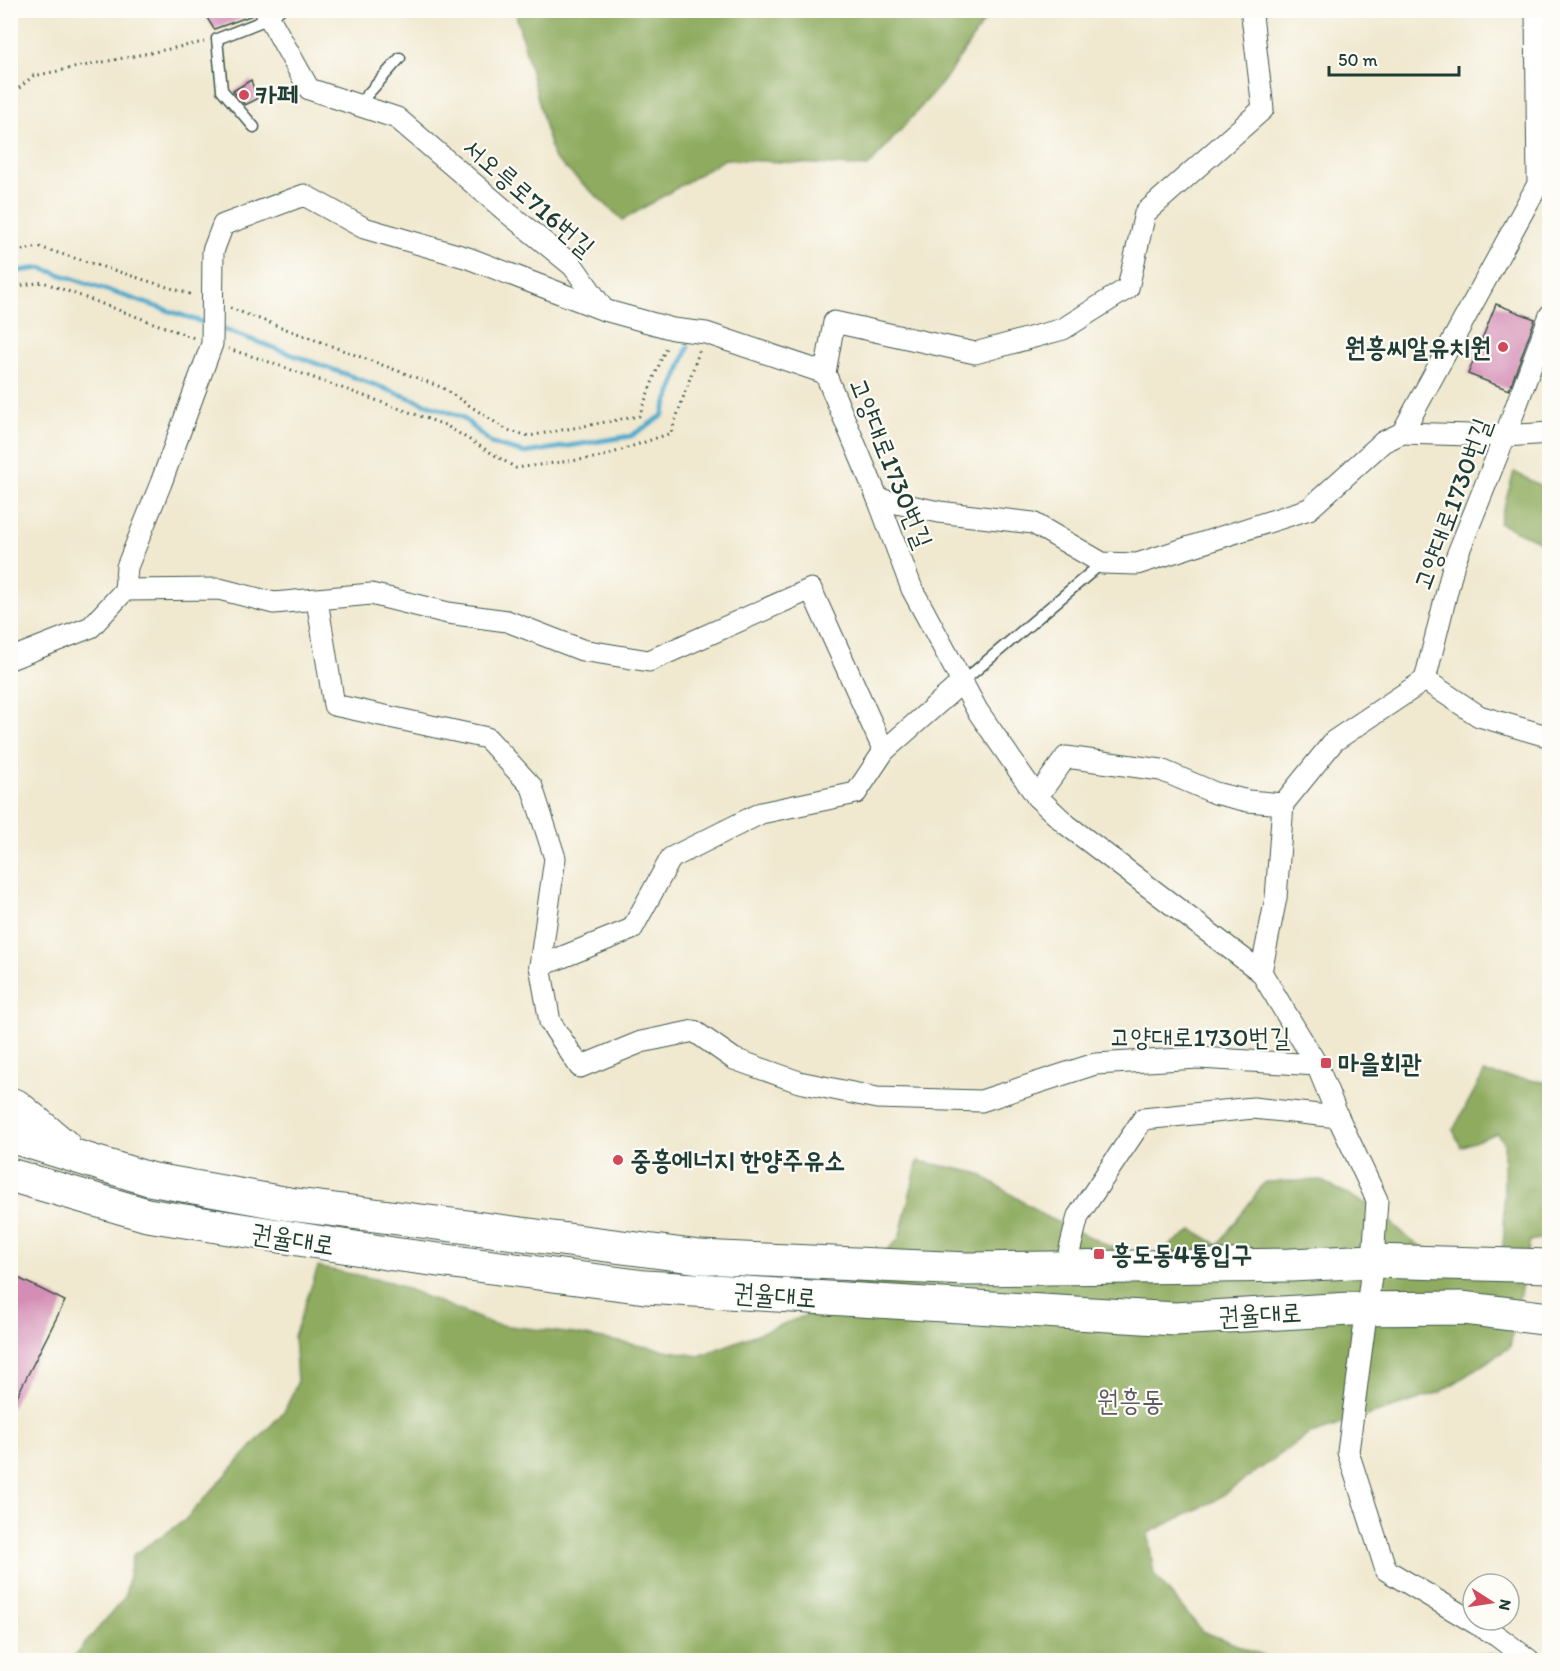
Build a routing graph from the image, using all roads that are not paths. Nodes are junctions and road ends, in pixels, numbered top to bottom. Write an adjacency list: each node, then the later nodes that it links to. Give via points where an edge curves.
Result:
1 (1256, 10): 9 (street, via 1252,16 1263,109 1144,213 1128,288 1064,329 975,353 834,322)
2 (1536, 10): 10 (street, via 1538,184)
3 (272, 13): 5 (street, 서오릉로716번길, via 309,90); 6 (lane, 서오릉로716번길, via 217,39 222,90)
4 (400, 58): 5 (lane)
5 (358, 105): 7 (street, 서오릉로716번길, via 397,118 573,266)
6 (254, 127)
7 (604, 310): 9 (street, 고양대로1730번길, via 674,329 706,333); 15 (street, 서오릉로716번길, via 468,258 364,228 304,195 223,225 213,251 213,324 161,483 127,567)
8 (1550, 315): 12 (street, 고양대로1730번길)
9 (825, 373): 13 (street, 고양대로1730번길)
10 (1402, 433): 12 (street); 14 (street, via 1383,442 1309,509 1137,564)
11 (1550, 433): 12 (street)
12 (1505, 436): 18 (street, 고양대로1730번길, via 1454,562)
13 (878, 499): 14 (street, via 939,512 1034,523); 19 (street, 고양대로1730번길, via 912,589)
14 (1102, 563): 19 (lane)
15 (125, 590): 16 (street, via 219,589 274,603); 17 (street, via 91,627)
16 (317, 600): 21 (street, via 371,594 448,613 507,621 582,650 649,661 811,589); 24 (street, 고양대로1730번길, via 334,705 487,738 532,786 555,858)
17 (10, 658)
18 (1425, 680): 20 (street, via 1479,716); 23 (street, via 1334,741)
19 (961, 683): 21 (street); 22 (street, 고양대로1730번길)
20 (1550, 737)
21 (884, 751): 24 (street, via 856,793 761,813 671,858 632,929)
22 (1037, 797): 23 (street, via 1066,757 1161,770 1215,793); 25 (street, 고양대로1730번길, via 1067,825)
23 (1283, 804): 25 (street, via 1276,898)
24 (540, 966): 26 (street, 고양대로1730번길, via 550,1022 579,1067 641,1042 694,1031 734,1059 799,1082 877,1098 981,1101 1095,1064 1199,1058)
25 (1261, 972): 26 (street, 고양대로1730번길)
26 (1317, 1065): 28 (street, 고양대로1730번길)
27 (10, 1104): 30 (main road)
28 (1338, 1117): 32 (street, 고양대로1730번길, via 1377,1200); 34 (street, via 1253,1108 1143,1119 1078,1216)
29 (10, 1136): 30 (main road, 권율대로)
30 (76, 1156): 34 (main road, 권율대로, via 149,1179 288,1204 700,1257 968,1269)
31 (10, 1175): 35 (main road, 권율대로, via 147,1215 381,1252 645,1287 1175,1319)
32 (1374, 1262): 33 (main road, 권율대로); 34 (main road, 권율대로); 35 (street, 고양대로1730번길)
33 (1550, 1266)
34 (1065, 1269)
35 (1367, 1309): 36 (main road, 권율대로, via 1463,1308); 37 (street, 고양대로1730번길, via 1348,1452 1386,1570 1497,1636)
36 (1550, 1319)
37 (1529, 1660)

